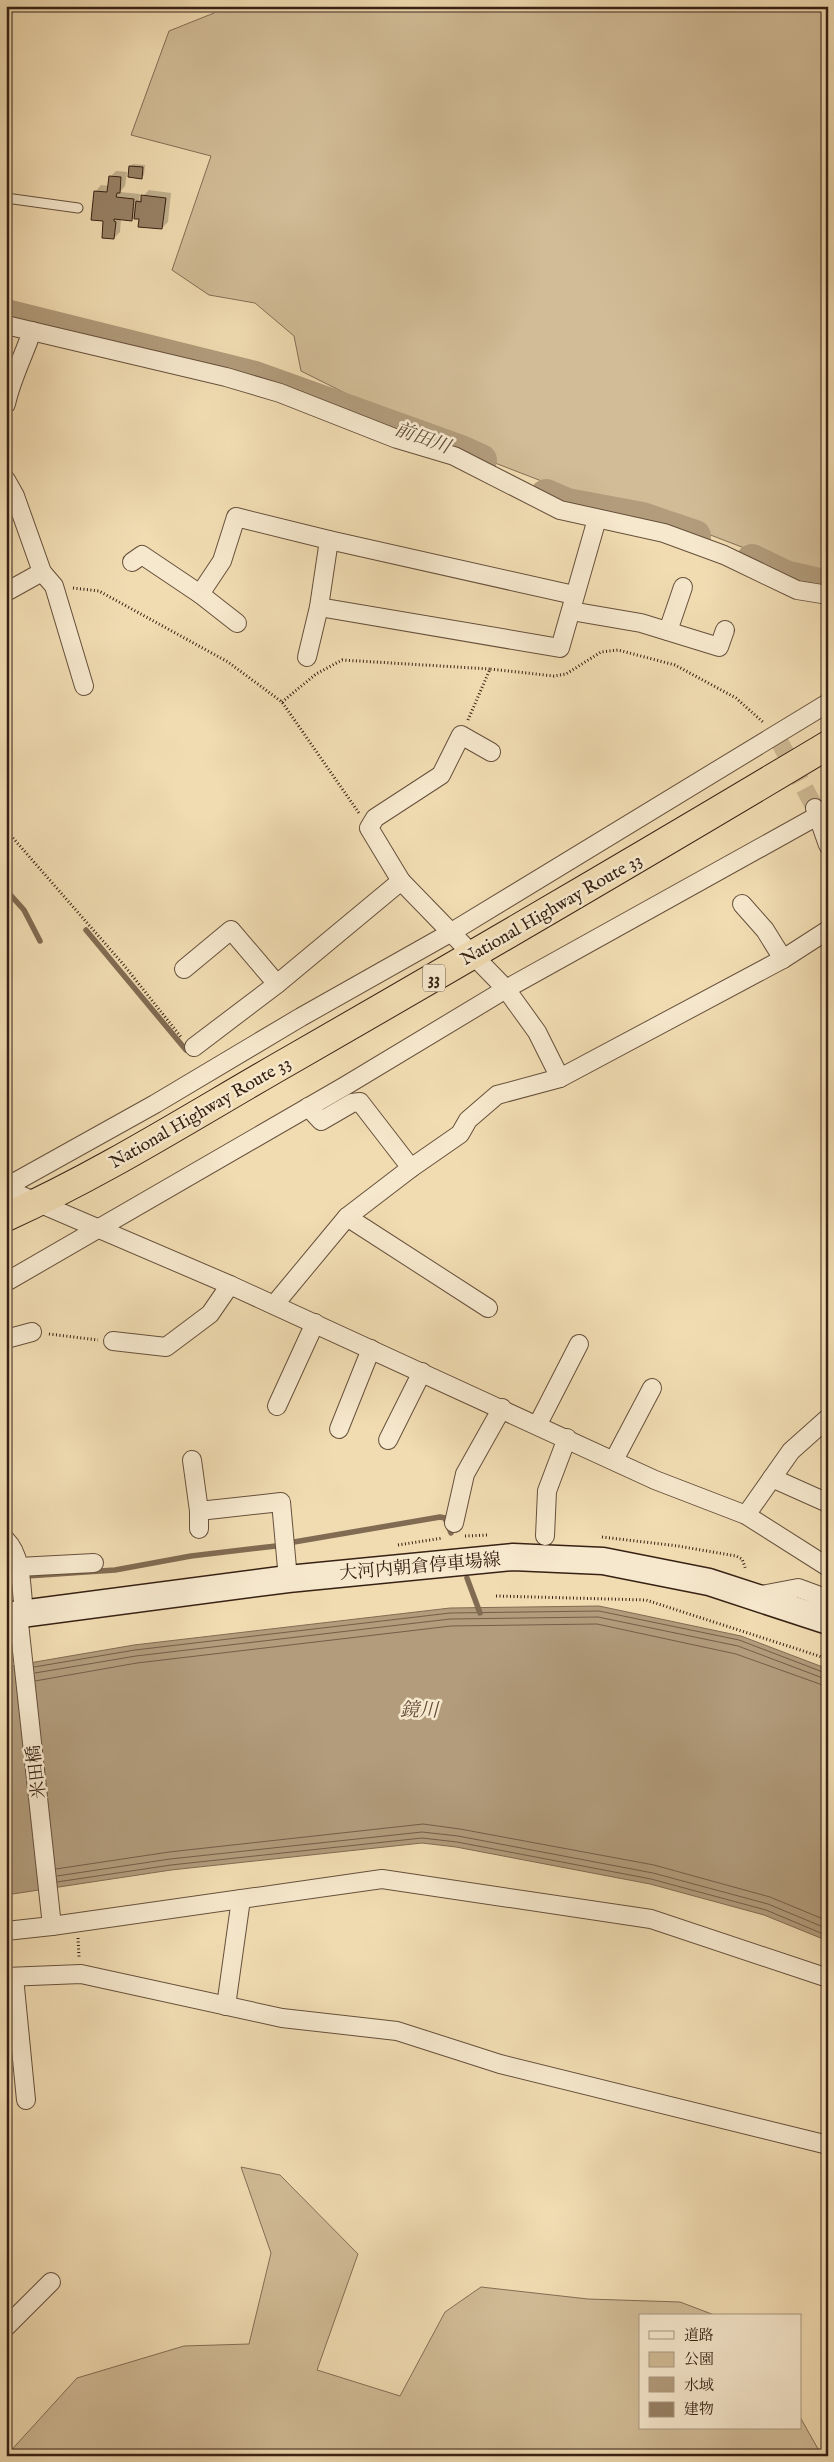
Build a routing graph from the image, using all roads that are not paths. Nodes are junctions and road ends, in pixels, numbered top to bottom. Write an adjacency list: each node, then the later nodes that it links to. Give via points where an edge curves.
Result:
1 (6, 198): 2 (lane)
2 (78, 208)
3 (6, 325): 4 (street)
4 (32, 331): 5 (street); 7 (street, via 280,393 397,439 454,456 547,506)
5 (6, 404)
6 (6, 480): 10 (street)
7 (597, 519): 15 (street, via 664,533 724,555 797,590); 16 (street)
8 (329, 540): 14 (street, via 236,517 222,561); 16 (street); 17 (street)
9 (132, 562): 14 (street, via 142,555)
10 (41, 568): 11 (street); 13 (street); 22 (street, via 54,586)
11 (6, 582)
12 (683, 587): 20 (street)
13 (6, 592)
14 (200, 594): 18 (street)
15 (828, 595)
16 (573, 603): 17 (street, via 560,648); 20 (street)
17 (319, 607): 21 (street)
18 (237, 623)
19 (725, 630): 20 (street, via 719,647)
20 (668, 631)
21 (307, 657)
22 (84, 686)
23 (828, 703): 31 (street, via 777,738)
24 (828, 744): 32 (highway, National Highway Route 33 / 33)
25 (492, 752): 28 (street, via 461,736 441,775 375,818 369,828)
26 (820, 811): 27 (street); 36 (street)
27 (828, 845)
28 (400, 881): 31 (street); 35 (street)
29 (742, 904): 33 (street)
30 (828, 930): 33 (street)
31 (450, 933): 32 (street); 41 (street)
32 (473, 956): 36 (street); 42 (highway, National Highway Route 33 / 33)
33 (784, 959): 38 (street)
34 (184, 969): 35 (street, via 231,930)
35 (277, 984): 37 (street)
36 (506, 989): 38 (street, via 537,1032); 39 (street)
37 (194, 1047)
38 (560, 1078): 40 (street, via 497,1095 468,1120 460,1134)
39 (308, 1107): 40 (street, via 321,1121 352,1103 360,1102); 46 (street)
40 (410, 1168): 44 (street)
41 (6, 1188): 42 (street)
42 (36, 1204): 43 (highway, National Highway Route 33 / 33); 45 (highway, National Highway Route 33 / 33); 46 (street)
43 (6, 1217)
44 (347, 1217): 49 (street); 50 (street)
45 (6, 1227)
46 (96, 1229): 47 (street); 48 (street)
47 (6, 1282)
48 (230, 1285): 49 (street); 54 (street, via 210,1314 166,1347)
49 (274, 1305): 51 (street)
50 (488, 1308)
51 (315, 1323): 56 (street); 59 (street)
52 (32, 1332): 53 (street)
53 (6, 1339)
54 (113, 1341)
55 (580, 1344): 62 (street)
56 (371, 1349): 57 (street); 63 (street)
57 (422, 1372): 60 (street); 65 (street)
58 (652, 1388): 67 (street)
59 (278, 1406)
60 (502, 1408): 62 (street); 72 (street, via 465,1474)
61 (828, 1418): 68 (street, via 791,1451)
62 (538, 1424): 64 (street)
63 (338, 1429)
64 (567, 1438): 67 (street); 74 (street, via 547,1491)
65 (388, 1440)
66 (192, 1460): 70 (street)
67 (614, 1460): 71 (street)
68 (772, 1478): 69 (street); 71 (street)
69 (828, 1503)
70 (199, 1511): 73 (street); 79 (street, via 280,1502)
71 (746, 1515): 78 (street)
72 (454, 1523)
73 (198, 1529)
74 (545, 1536)
75 (6, 1540): 77 (street, 米田橋, via 13,1547)
76 (94, 1563): 77 (street)
77 (18, 1567): 82 (street, 米田橋)
78 (828, 1567)
79 (288, 1579): 80 (main road, 大河内朝倉停車場線, via 513,1557 603,1561 709,1582); 82 (main road, 大河内朝倉停車場線)
80 (754, 1596): 81 (street, via 798,1588); 83 (main road, 大河内朝倉停車場線)
81 (828, 1599)
82 (17, 1619): 86 (street, 米田橋)
83 (828, 1621)
84 (241, 1899): 85 (street); 89 (street, via 382,1879 651,1918); 90 (street)
85 (128, 1915): 86 (street); 86 (street, via 77,1923)
86 (52, 1919): 87 (street)
87 (6, 1931)
88 (10, 1977): 90 (street, via 81,1974); 91 (street)
89 (828, 1978)
90 (226, 2006): 92 (street, via 282,2018 397,2031 500,2064)
91 (26, 2100)
92 (828, 2145)
93 (51, 2282): 94 (street)
94 (6, 2328)

